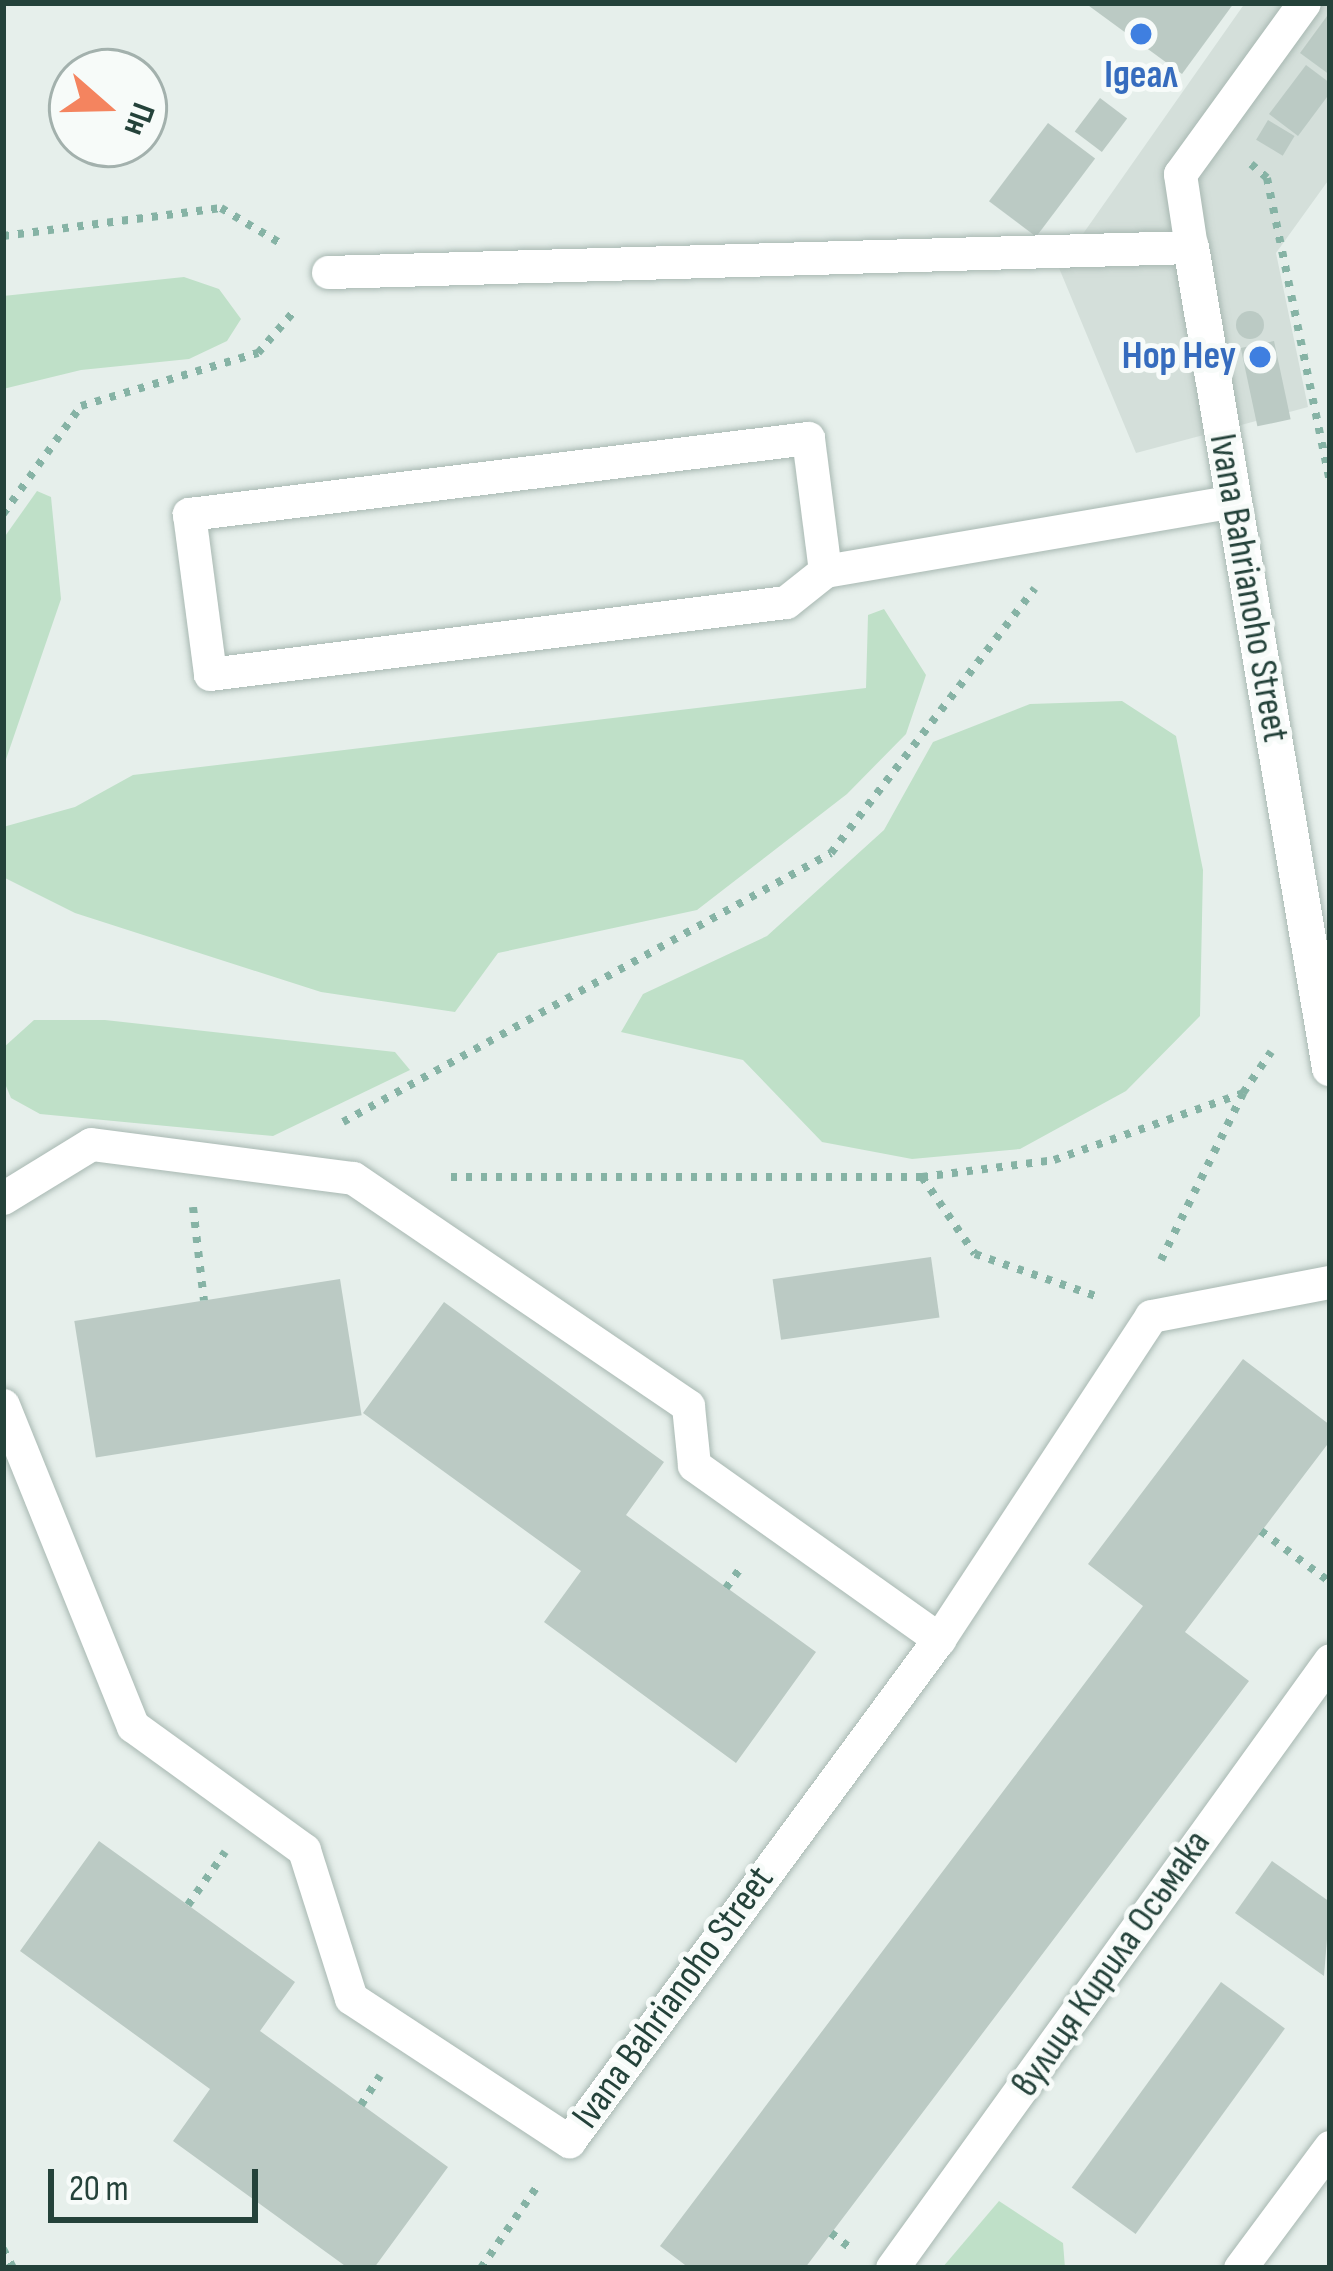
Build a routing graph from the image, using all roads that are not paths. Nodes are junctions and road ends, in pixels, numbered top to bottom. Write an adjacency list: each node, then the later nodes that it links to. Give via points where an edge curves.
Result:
1 (1304, 3): 2 (lane, Ivana Bahrianoho Street, via 1180,175)
2 (1191, 247): 3 (lane); 4 (street, Ivana Bahrianoho Street)
3 (328, 272)
4 (1234, 501): 5 (lane); 6 (street, Ivana Bahrianoho Street)
5 (825, 571): 5 (lane, via 808,438 189,514 210,674 786,602)
6 (1330, 1068)
7 (3, 1198): 10 (lane, via 91,1144 353,1178 688,1406 694,1466)
8 (1330, 1282): 10 (lane, Ivana Bahrianoho Street, via 1151,1316)
9 (3, 1406): 10 (lane, Ivana Bahrianoho Street, via 133,1726 304,1850 351,1999 568,2141)
10 (939, 1639)
11 (1330, 1660): 13 (lane, вулиця Кирила Осьмака)
12 (1330, 2147): 14 (lane)
13 (892, 2268)
14 (1240, 2268)

